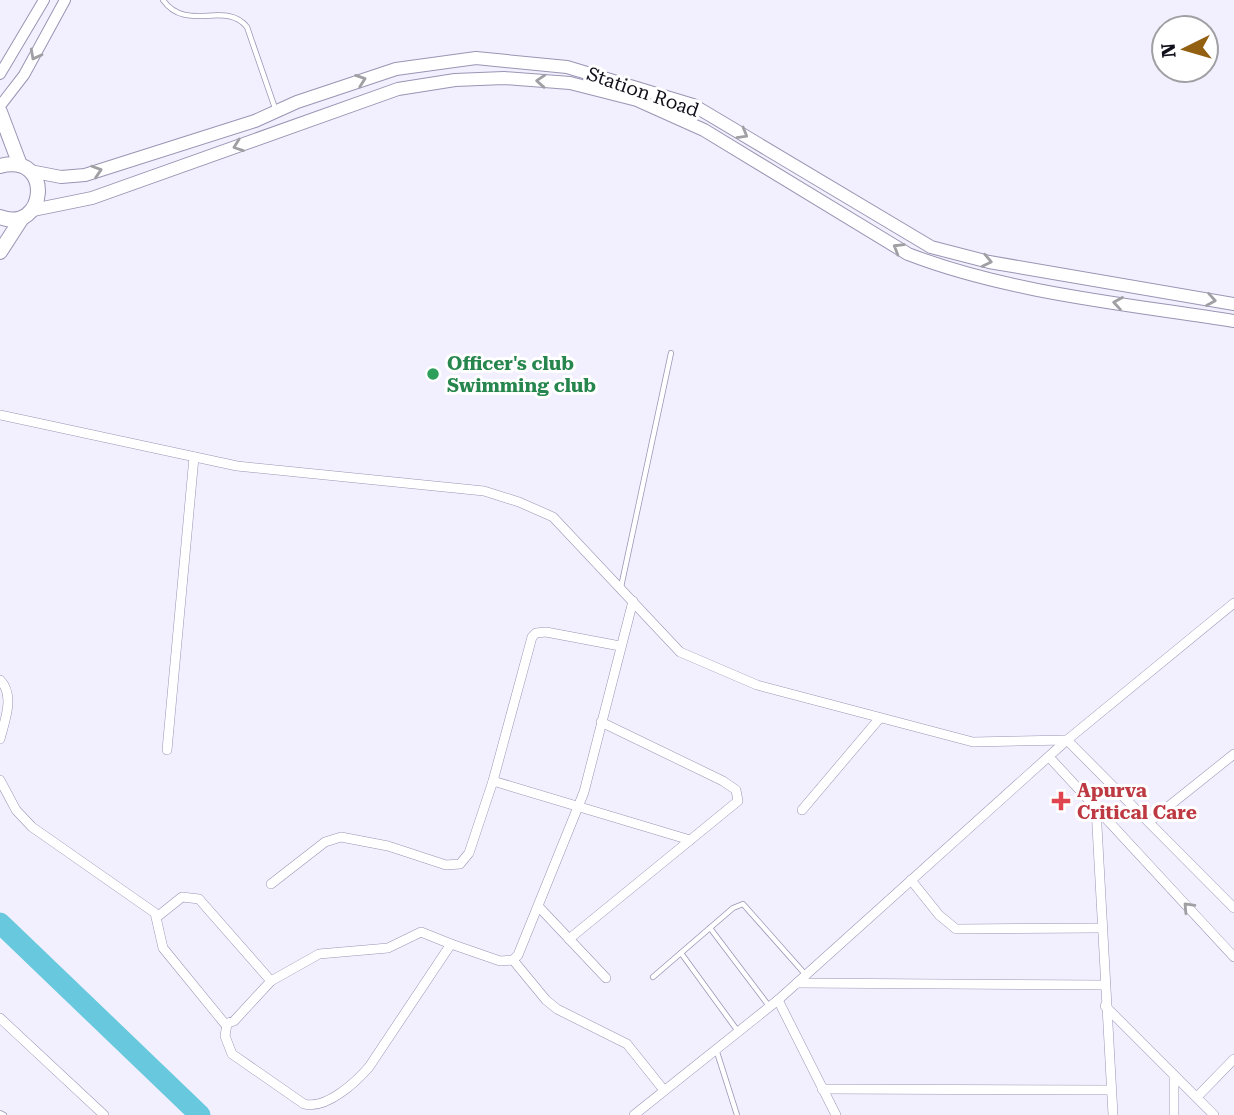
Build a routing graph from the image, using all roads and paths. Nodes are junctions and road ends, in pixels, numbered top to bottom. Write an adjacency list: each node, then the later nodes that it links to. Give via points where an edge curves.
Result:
1 (44, 0): 4 (street)
2 (65, 0): 5 (street, one-way to 5, via 24,75)
3 (163, 0): 7 (lane, via 186,16 227,12 241,18)
4 (0, 74)
5 (0, 106)
6 (0, 112): 11 (main road)
7 (276, 112): 8 (main road, Station Road, one-way to 8, via 396,69 477,58 574,68 682,100); 11 (main road, Station Road, one-way to 7, via 61,177 85,175)
8 (712, 116): 9 (main road); 14 (main road, Station Road, one-way to 14, via 915,238)
9 (704, 130): 12 (main road, Station Road, one-way to 12, via 637,100 570,83 455,80 398,89 92,198); 16 (main road, Station Road, one-way to 9, via 908,254)
10 (0, 166): 11 (main road)
11 (25, 168): 12 (main road, via 39,190)
12 (27, 214): 13 (main road); 15 (main road)
13 (0, 217)
14 (943, 250): 16 (main road); 17 (main road, Station Road, one-way to 17)
15 (0, 252)
16 (940, 266): 18 (main road, Station Road, one-way to 16, via 1081,297)
17 (1234, 304)
18 (1234, 321)
19 (671, 353): 22 (lane)
20 (0, 415): 21 (street)
21 (194, 457): 22 (street, via 237,466 484,491 553,517); 31 (street)
22 (621, 588): 23 (street)
23 (633, 601): 25 (street); 27 (street, via 680,652 757,685)
24 (1234, 603): 30 (street)
25 (620, 646): 28 (street); 35 (street, via 546,632 532,637)
26 (0, 680): 29 (street, via 9,698)
27 (879, 719): 30 (street, via 973,742); 38 (street)
28 (601, 722): 36 (street); 40 (street, via 736,790 738,801)
29 (0, 738)
30 (1068, 740): 33 (street); 39 (street)
31 (167, 750)
32 (1234, 754): 39 (street)
33 (1050, 758): 37 (street); 41 (street)
34 (0, 780): 45 (street, via 16,810 32,827)
35 (493, 781): 36 (street); 42 (street, via 470,853 460,864 446,865 341,836 326,842)
36 (578, 806): 40 (street); 43 (street)
37 (1096, 808): 47 (street); 51 (street, one-way to 37)
38 (802, 810)
39 (1150, 822): 44 (street)
40 (690, 841): 48 (street)
41 (911, 880): 47 (street, via 956,929); 53 (street)
42 (271, 884)
43 (539, 906): 48 (street); 52 (street)
44 (1234, 908)
45 (157, 917): 56 (street, via 182,897 199,899); 63 (street, via 163,948)
46 (709, 928): 50 (lane); 53 (lane, via 743,904); 60 (lane)
47 (1100, 928): 58 (street)
48 (569, 939): 55 (street)
49 (451, 944): 52 (street, via 500,961); 56 (street, via 428,933 414,933 388,948 319,954); 63 (street, via 360,1078 317,1106 304,1104 232,1054 225,1036)
50 (681, 953): 54 (lane); 64 (lane)
51 (1234, 957)
52 (513, 960): 68 (street, via 557,1009 627,1044)
53 (806, 975): 57 (street)
54 (653, 977)
55 (606, 978)
56 (271, 981): 63 (street)
57 (797, 983): 58 (street); 59 (street)
58 (1104, 985): 61 (street)
59 (778, 1000): 60 (street); 69 (street)
60 (770, 1006): 64 (street)
61 (1105, 1006): 67 (street); 70 (street)
62 (0, 1018): 72 (street)
63 (228, 1024)
64 (738, 1031): 65 (street)
65 (716, 1048): 68 (street); 74 (lane)
66 (1234, 1059): 71 (street)
67 (1174, 1075): 71 (street); 77 (street)
68 (663, 1089): 73 (street)
69 (822, 1089): 70 (street); 75 (street)
70 (1111, 1090): 76 (street)
71 (1197, 1097): 78 (street)
72 (104, 1115)
73 (634, 1115)
74 (737, 1115)
75 (836, 1115)
76 (1113, 1115)
77 (1174, 1115)
78 (1214, 1115)

